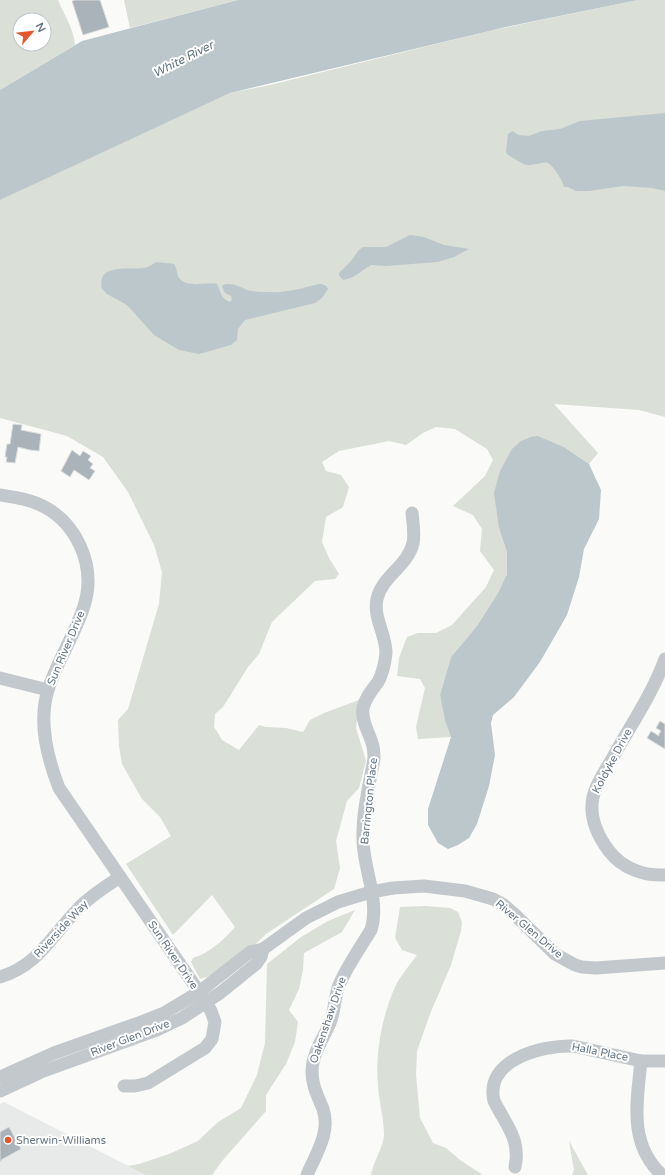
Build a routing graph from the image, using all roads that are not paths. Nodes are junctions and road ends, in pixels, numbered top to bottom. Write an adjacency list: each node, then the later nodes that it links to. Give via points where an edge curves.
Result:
1 (0, 495): 5 (street, Sun River Drive, via 28,500 52,512 71,530 84,555 88,580 85,604)
2 (412, 513): 8 (street, Barrington Place, via 414,532 409,554 378,594 376,608 385,644 385,658 382,674 369,694 363,711 365,727 374,749 363,832)
3 (665, 659): 6 (street, Koldyke Drive, via 647,697 596,788 592,805 598,835 618,861 639,872)
4 (0, 678): 5 (street)
5 (48, 690): 7 (street, Sun River Drive, via 44,724 45,743 52,770 68,803)
6 (665, 875)
7 (120, 877): 10 (street, Riverside Way, via 84,903 36,957 18,970); 11 (street, Sun River Drive)
8 (371, 892): 9 (street, River Glen Drive, via 411,886 430,887 465,891 494,899 514,913 555,954 582,967); 11 (street, River Glen Drive, via 343,900 290,929 263,949 256,964 220,993); 18 (street, Oakenshaw Drive, via 374,916 371,930 342,978 337,990 333,1016 314,1058 314,1090 323,1109 326,1125)
9 (665, 963)
10 (0, 977)
11 (202, 998): 14 (street, River Glen Drive, via 180,1004 150,1019 54,1053); 15 (street, Sun River Drive, via 215,1022 212,1038 205,1048 148,1083); 16 (street, River Glen Drive, via 182,1018 157,1030 41,1072)
12 (641, 1061): 13 (street, Halla Place); 17 (street, Halla Place, via 573,1046 560,1046 531,1052 507,1065 495,1080 492,1096 515,1143); 19 (street, via 636,1115 638,1132 649,1159)
13 (665, 1061)
14 (0, 1077)
15 (124, 1086)
16 (0, 1091)
17 (515, 1167)
18 (307, 1175)
19 (662, 1175)

